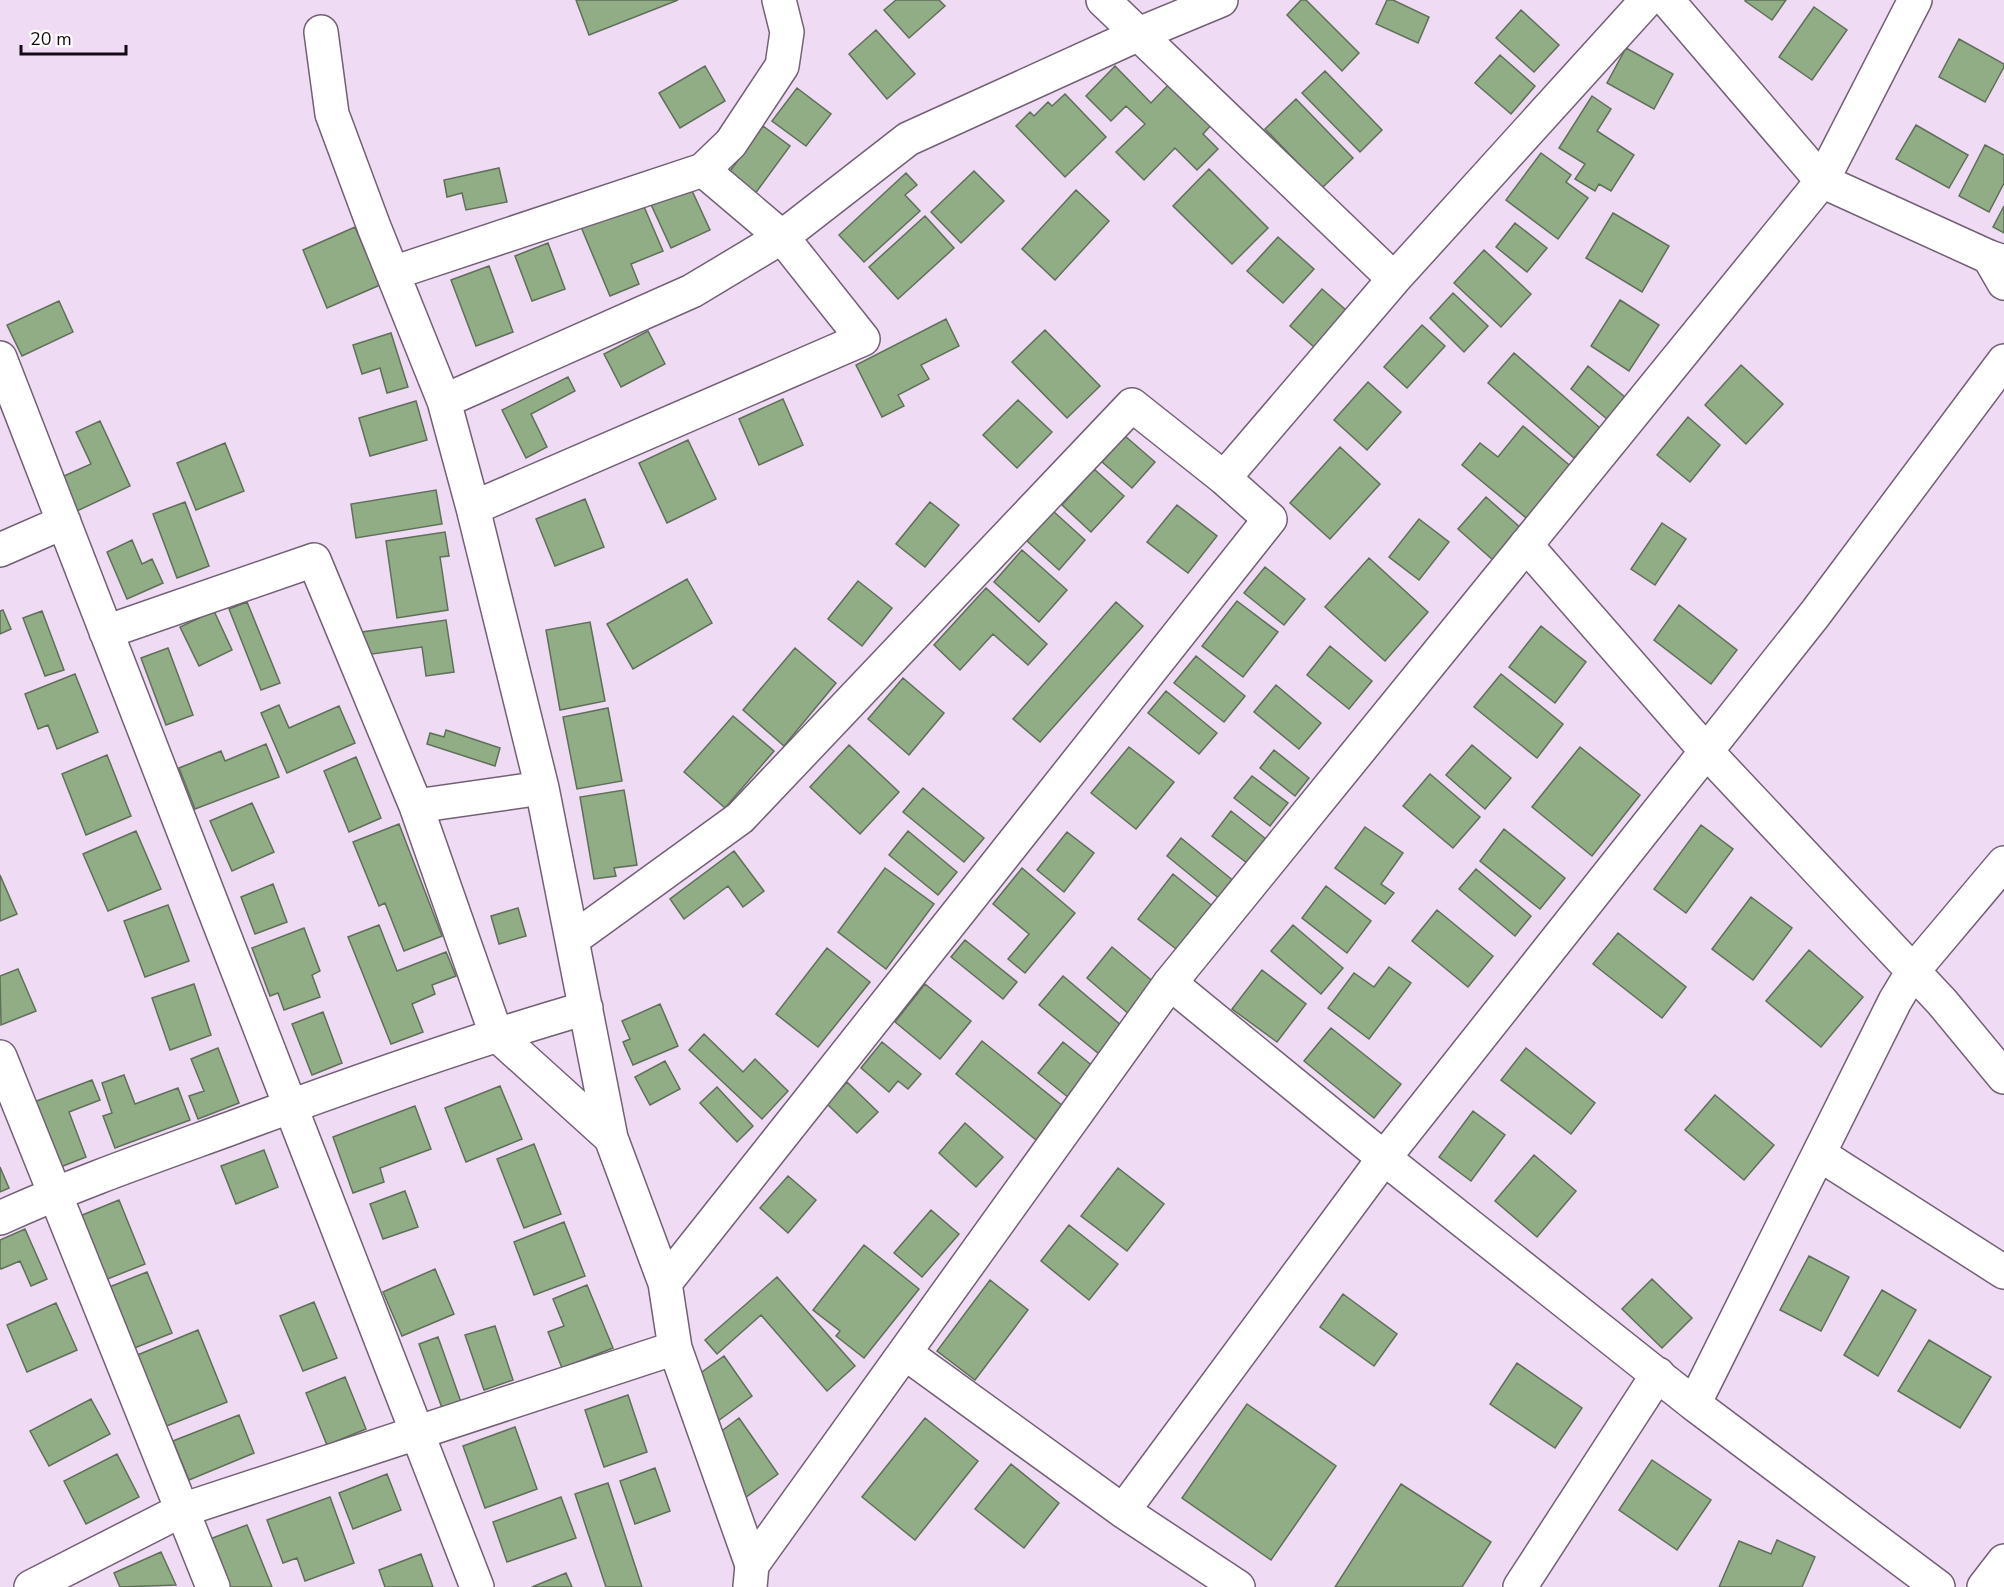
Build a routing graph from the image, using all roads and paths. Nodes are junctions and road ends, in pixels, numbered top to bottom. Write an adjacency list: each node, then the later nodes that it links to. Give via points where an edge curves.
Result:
1 (779, 0): 9 (street, via 787,32 783,66 731,144)
2 (1103, 0): 8 (street)
3 (1221, 0): 8 (street)
4 (1647, 0): 14 (street)
5 (1667, 0): 10 (street)
6 (1915, 0): 10 (street)
7 (321, 32): 13 (street, via 332,114)
8 (1139, 34): 11 (street, via 908,139); 14 (street)
9 (703, 170): 11 (street); 13 (street)
10 (1822, 181): 12 (street); 21 (street)
11 (782, 237): 17 (street, via 692,291); 19 (street, via 863,339)
12 (1999, 267)
13 (393, 273): 17 (street)
14 (1394, 279): 18 (street)
15 (0, 358): 20 (street)
16 (2004, 362): 24 (street, via 1815,614)
17 (444, 401): 19 (street)
18 (1224, 478): 28 (street, via 1132,405 740,818); 42 (street, via 1270,519)
19 (473, 508): 25 (street)
20 (64, 522): 22 (street); 23 (street)
21 (1526, 545): 24 (street); 30 (street)
22 (0, 550)
23 (106, 632): 26 (street, via 314,560); 35 (street)
24 (1706, 751): 29 (street); 38 (street)
25 (542, 788): 26 (street); 28 (street)
26 (416, 806): 32 (street)
27 (2004, 863): 29 (street)
28 (573, 939): 31 (street)
29 (1913, 970): 34 (street); 37 (street)
30 (1170, 983): 38 (street); 44 (street)
31 (586, 1008): 32 (street); 36 (street)
32 (496, 1034): 35 (street); 36 (street)
33 (0, 1057): 39 (street)
34 (2004, 1077)
35 (290, 1106): 39 (street); 47 (street)
36 (610, 1138): 42 (street)
37 (1819, 1154): 41 (street); 46 (street)
38 (1384, 1158): 45 (street); 49 (street)
39 (54, 1193): 40 (street); 48 (street)
40 (0, 1218)
41 (2004, 1272)
42 (664, 1283): 43 (street)
43 (675, 1348): 47 (street); 51 (street)
44 (905, 1353): 49 (street); 51 (street)
45 (1658, 1374): 46 (street); 56 (street)
46 (1694, 1404): 57 (street)
47 (417, 1433): 48 (street); 55 (street)
48 (182, 1510): 53 (street); 54 (street)
49 (1123, 1511): 52 (street)
50 (2004, 1561): 58 (street)
51 (751, 1576)
52 (1225, 1584)
53 (31, 1587)
54 (213, 1587)
55 (477, 1587)
56 (1520, 1587)
57 (1938, 1587)
58 (1984, 1587)

